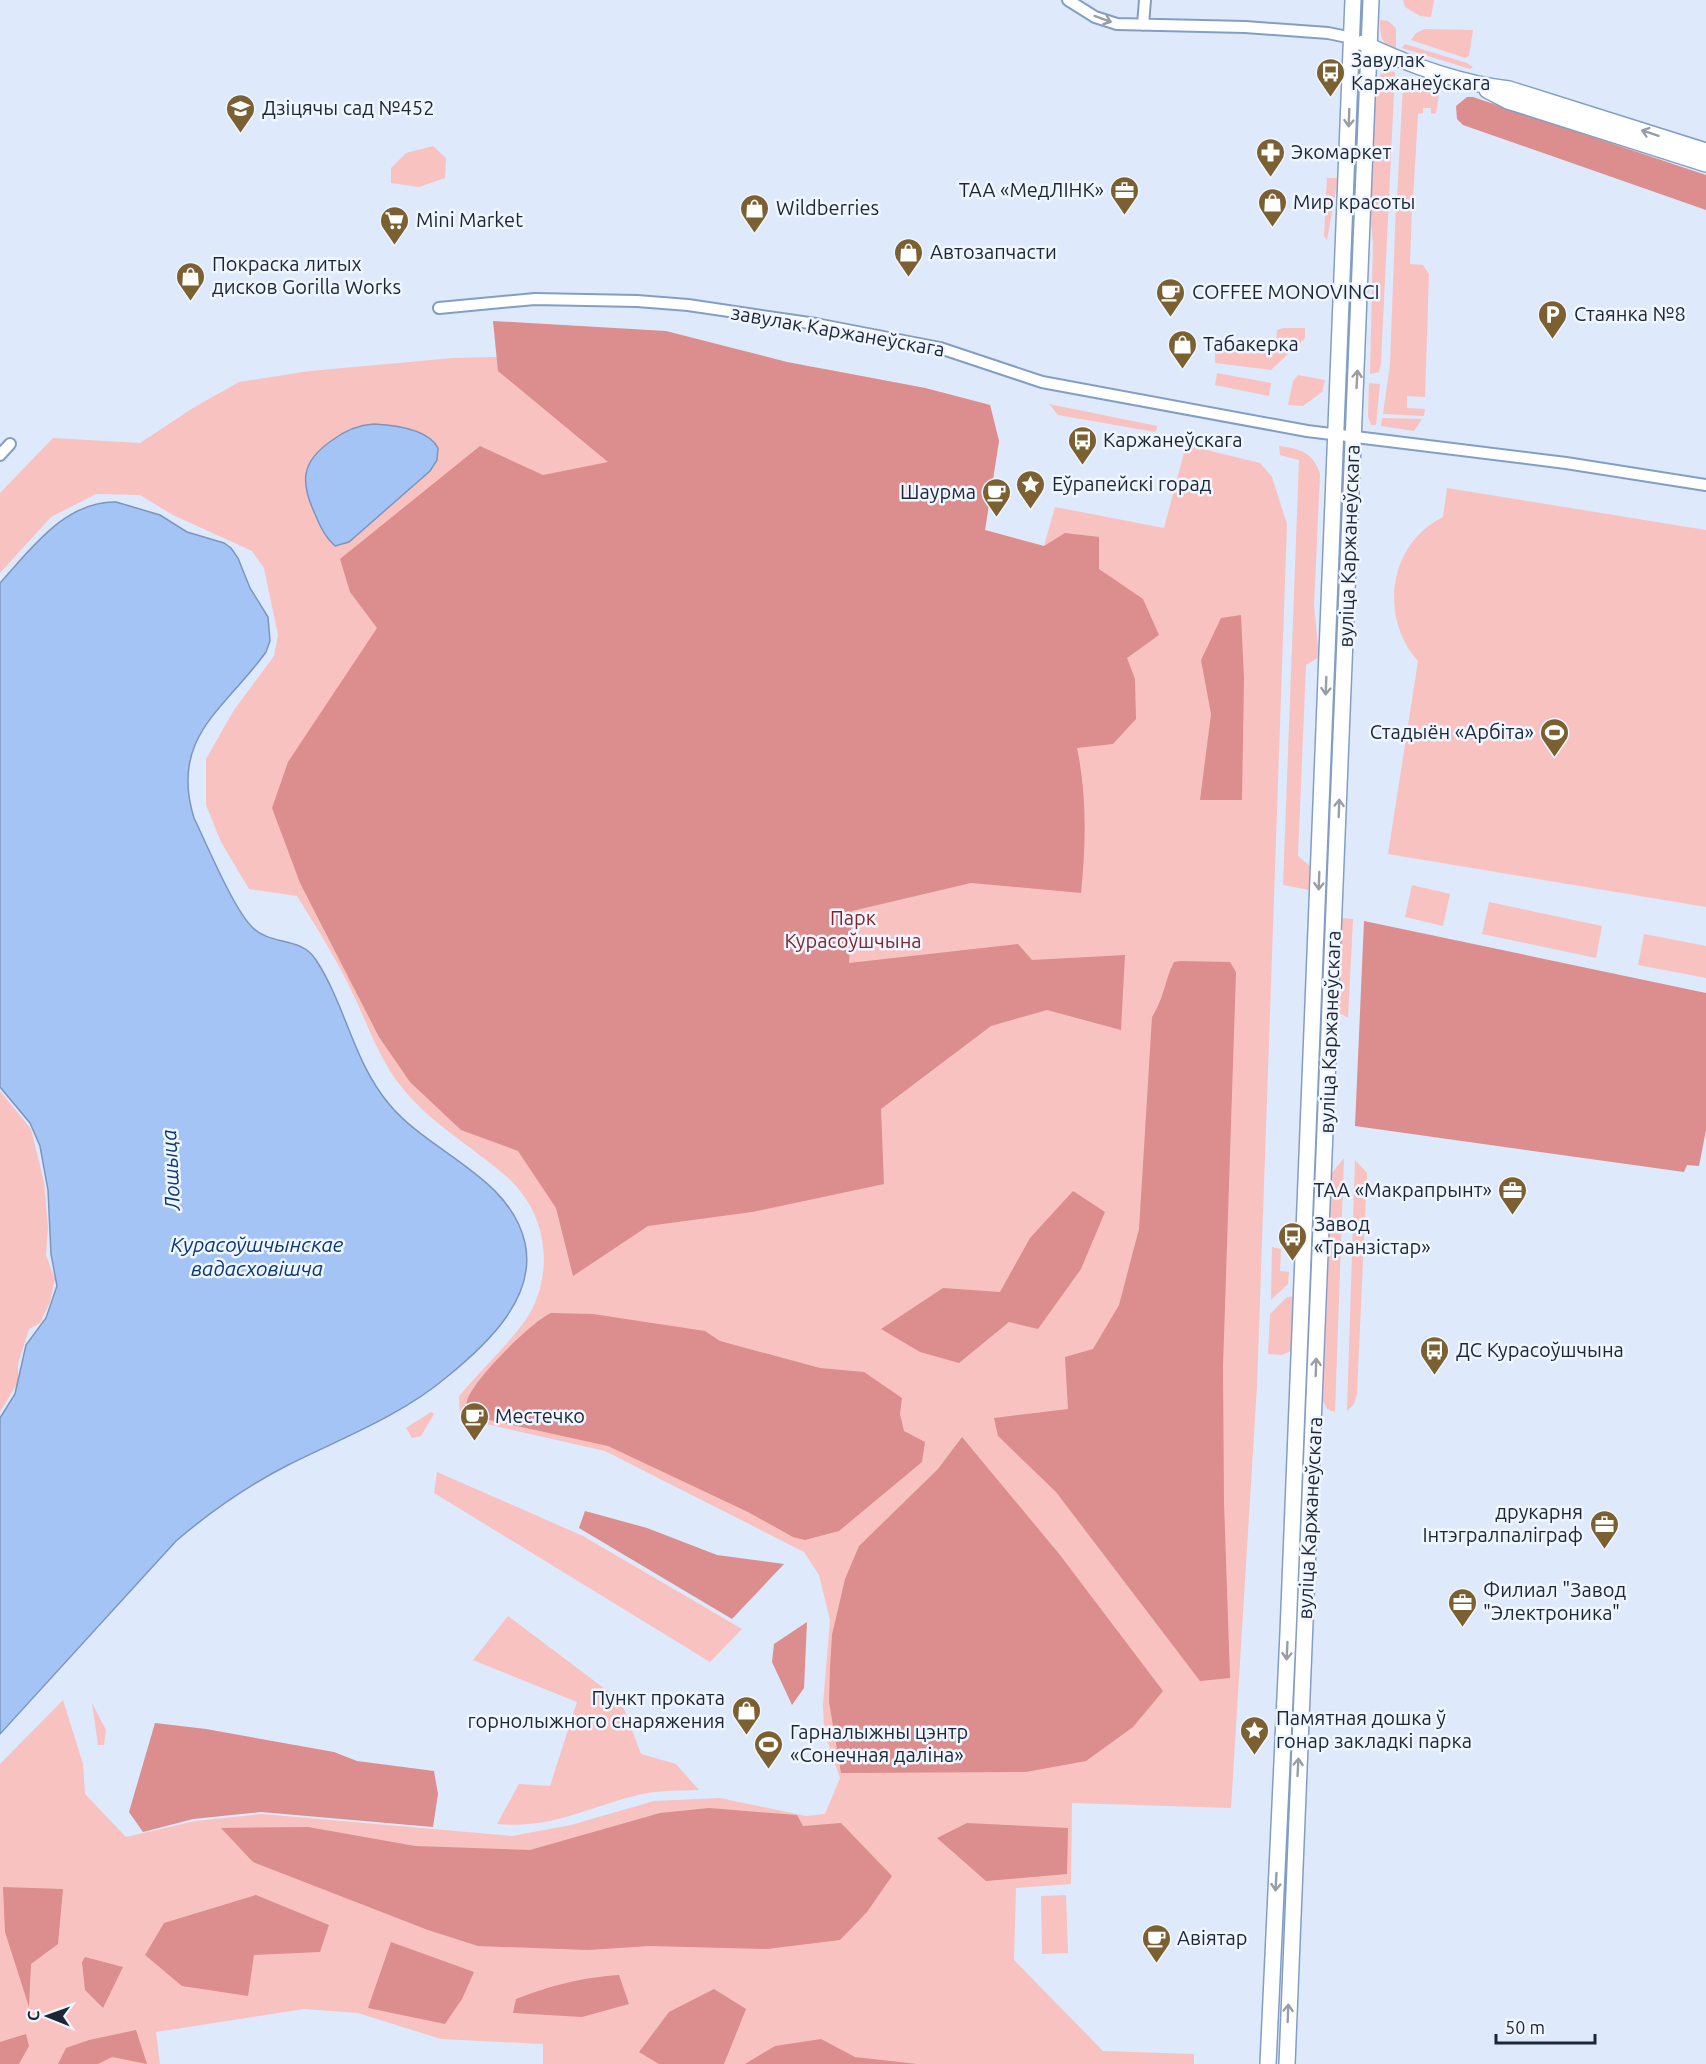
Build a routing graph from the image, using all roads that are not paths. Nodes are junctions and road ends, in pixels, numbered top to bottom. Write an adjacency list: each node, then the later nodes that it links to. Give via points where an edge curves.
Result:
1 (1068, 0): 5 (street, one-way to 5, via 1104,21)
2 (1144, 0): 5 (street)
3 (1353, 0): 6 (main road, вуліца Каржанеўскага)
4 (1371, 0): 7 (main road, вуліца Каржанеўскага)
5 (1143, 25): 6 (street, via 1264,28)
6 (1352, 38): 7 (main road); 12 (main road, вуліца Каржанеўскага, one-way to 12)
7 (1369, 46): 8 (main road, via 1400,61); 13 (main road, вуліца Каржанеўскага, one-way to 7)
8 (1479, 86): 9 (main road, one-way to 8, via 1509,89); 10 (main road, via 1508,101)
9 (1706, 151)
10 (1706, 164)
11 (439, 308): 12 (street, завулак Каржанеўскага, via 535,299 700,307 940,348 1042,382)
12 (1336, 436): 13 (street, завулак Каржанеўскага); 17 (main road, вуліца Каржанеўскага, one-way to 17)
13 (1354, 438): 16 (street, завулак Каржанеўскага, via 1566,463); 18 (main road, вуліца Каржанеўскага, one-way to 13)
14 (10, 444): 15 (street)
15 (0, 455)
16 (1706, 485)
17 (1318, 904): 18 (street); 19 (main road, вуліца Каржанеўскага)
18 (1336, 908): 20 (main road, вуліца Каржанеўскага)
19 (1308, 1139): 20 (street); 21 (main road, вуліца Каржанеўскага)
20 (1326, 1141): 22 (main road, вуліца Каржанеўскага, one-way to 20)
21 (1296, 1425): 22 (street); 23 (main road, вуліца Каржанеўскага, one-way to 23)
22 (1314, 1426): 24 (main road, вуліца Каржанеўскага, one-way to 22)
23 (1279, 1824): 24 (street); 25 (main road, вуліца Каржанеўскага, one-way to 25)
24 (1295, 1826): 26 (main road, вуліца Каржанеўскага, one-way to 24)
25 (1268, 2064)
26 (1287, 2064)

